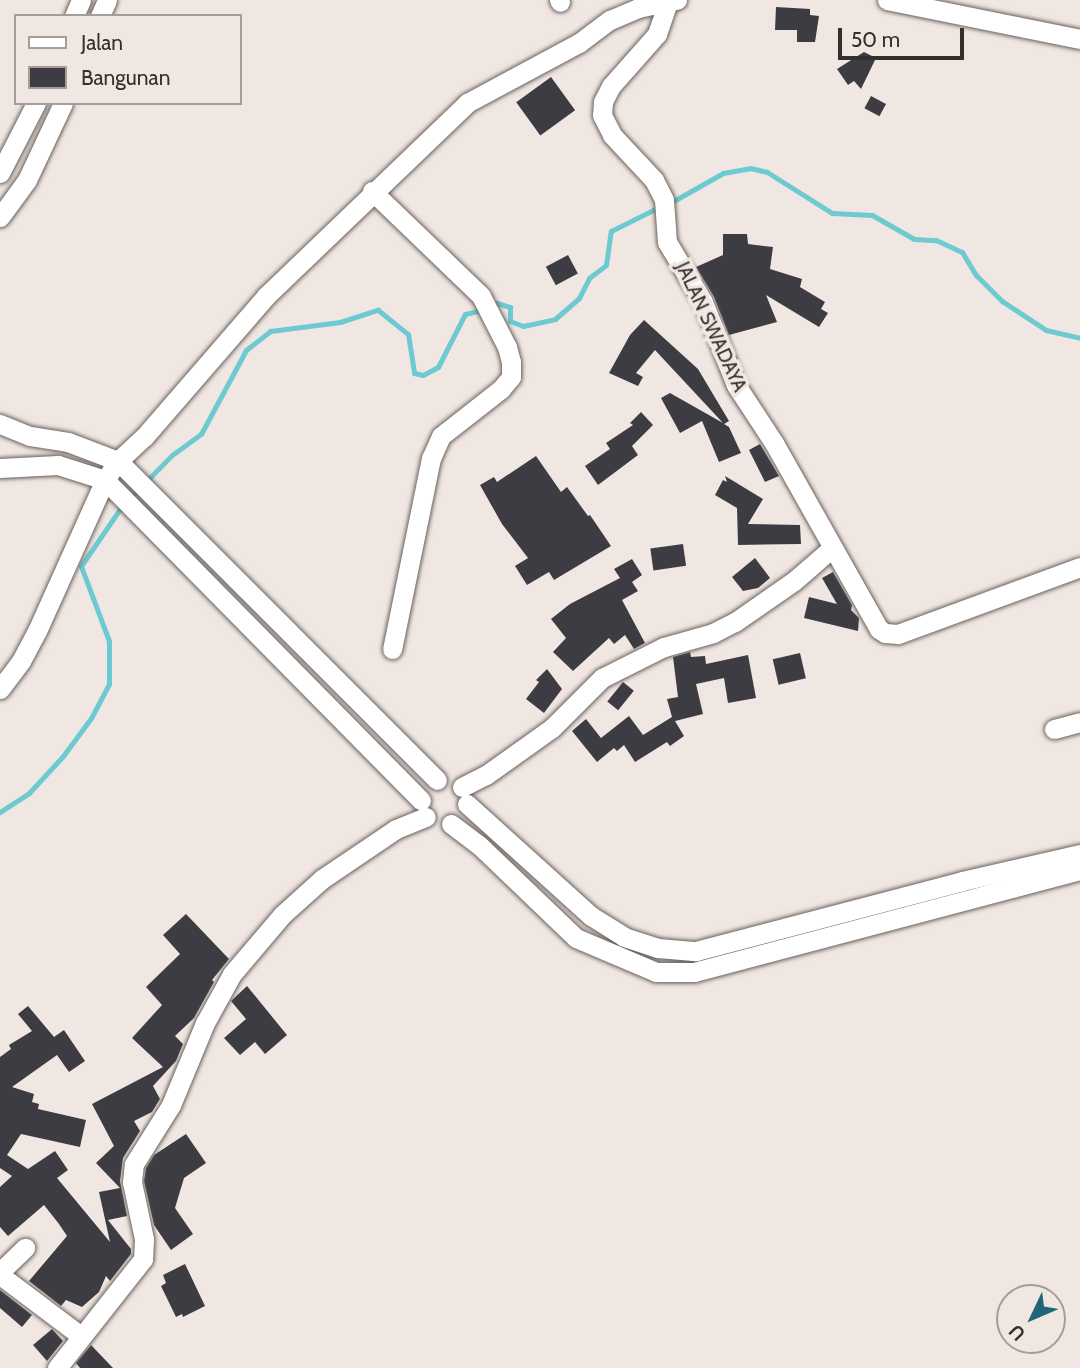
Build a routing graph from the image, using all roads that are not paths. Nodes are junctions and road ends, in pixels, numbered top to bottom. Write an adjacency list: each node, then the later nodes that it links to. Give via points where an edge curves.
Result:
1 (887, 0): 3 (street)
2 (673, 1): 7 (street, via 610,20 579,43 478,95); 13 (street, JALAN SWADAYA, via 657,34 611,86 601,116 612,135 654,180 664,200 667,242 703,302 736,385 774,443)
3 (1080, 39)
4 (35, 105): 6 (street)
5 (62, 105): 8 (street, via 27,180)
6 (0, 173)
7 (372, 191): 10 (street, via 266,296); 15 (street, via 481,296 507,347 511,377 441,436 431,458)
8 (0, 217)
9 (0, 424): 10 (street)
10 (118, 461): 12 (street); 19 (street)
11 (0, 468): 12 (street, via 58,465)
12 (105, 480): 16 (street, via 37,631); 21 (street)
13 (831, 549): 14 (street, JALAN SWADAYA, via 879,629 889,634); 20 (street, via 762,605 724,629 664,647 602,678 558,723)
14 (1080, 567)
15 (392, 649)
16 (0, 689)
17 (1080, 722): 18 (street)
18 (1054, 729)
19 (437, 780): 20 (street, via 454,781); 21 (street, via 429,784)
20 (464, 796): 22 (street, via 459,820); 23 (street, via 591,916 624,937 658,948 695,951)
21 (423, 808): 22 (street, via 442,825); 27 (street, via 322,879 282,915 232,974 205,1023 171,1105 134,1164 132,1182 144,1239 143,1259)
22 (451, 824): 24 (street, via 576,938 656,972 694,972)
23 (1080, 854)
24 (1080, 870)
25 (25, 1248): 26 (street)
26 (1, 1268): 27 (street)
27 (81, 1336): 28 (street)
28 (57, 1368)

